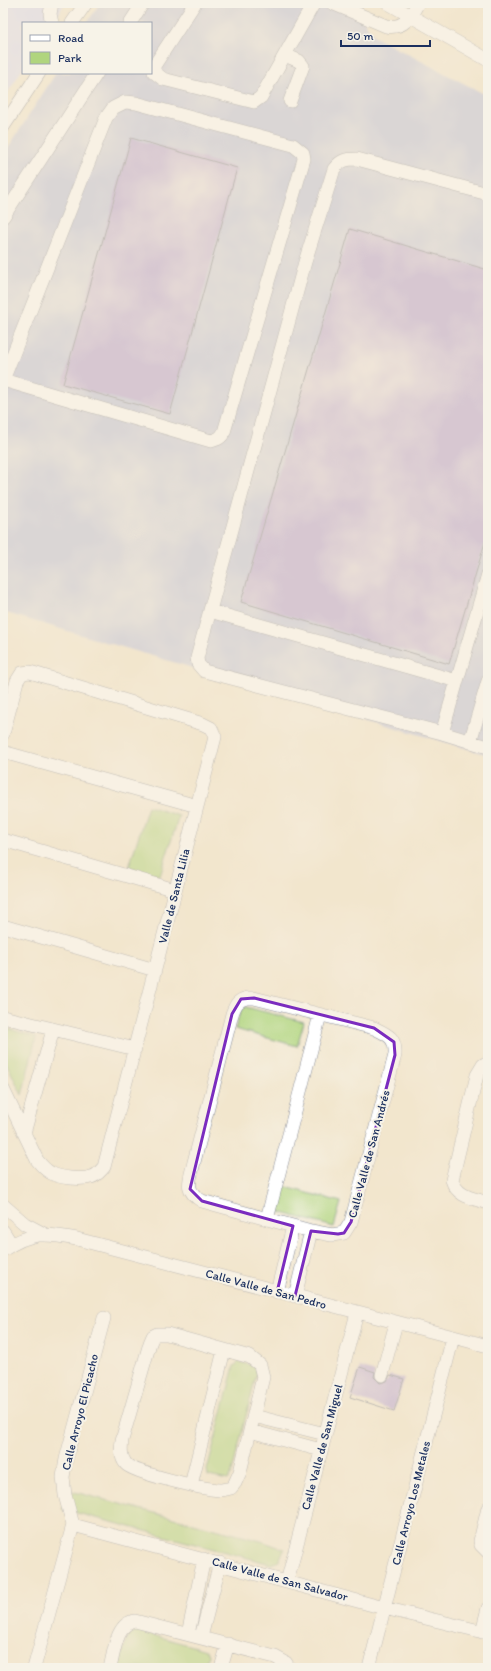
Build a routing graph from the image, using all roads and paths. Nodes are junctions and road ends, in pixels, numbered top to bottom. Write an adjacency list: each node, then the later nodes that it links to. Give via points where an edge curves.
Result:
1 (52, 3): 10 (street)
2 (86, 3): 11 (street)
3 (143, 3): 12 (street)
4 (195, 3): 13 (street, via 154,66 154,72 163,79 254,102 261,97)
5 (314, 3): 13 (street)
6 (332, 3): 9 (street, via 386,26 401,26)
7 (388, 3): 9 (street)
8 (418, 3): 9 (street)
9 (411, 15): 14 (street)
10 (52, 22)
11 (73, 22)
12 (131, 22)
13 (284, 55): 17 (street, via 299,61 303,66)
14 (488, 60)
15 (38, 74): 18 (street)
16 (96, 74): 20 (street)
17 (290, 101)
18 (3, 127)
19 (488, 194): 23 (street, via 357,159 346,159 334,169 305,262)
20 (3, 217)
21 (3, 380): 21 (street, via 211,441 221,437 304,159 302,153 293,145 136,103 125,102 113,108 106,118)
22 (487, 581): 25 (street)
23 (210, 611): 25 (street); 26 (street, via 197,658 204,671)
24 (488, 681): 28 (street)
25 (457, 682): 26 (street)
26 (442, 733): 28 (street)
27 (3, 734): 31 (street, Valle de Santa Lilia, via 16,681 22,673 30,672 203,724 211,728 215,737)
28 (470, 742): 29 (street)
29 (488, 747)
30 (3, 752): 31 (street)
31 (197, 806): 33 (street, Valle de Santa Lilia)
32 (3, 840): 33 (street)
33 (176, 890): 35 (street, Valle de Santa Lilia)
34 (3, 926): 35 (street)
35 (155, 970): 39 (street, Valle de Santa Lilia)
36 (320, 1015): 45 (street); 45 (street, Calle Valle de San Andrés, via 254,998 241,999 232,1014 194,1162 190,1189 191,1193 202,1201); 48 (street, Calle Valle de San Andrés, via 383,1032 394,1042 396,1049 351,1222 344,1233 332,1235)
37 (3, 1017): 38 (street)
38 (53, 1030): 39 (street); 42 (street)
39 (135, 1049): 42 (street, Valle de Santa Lilia, via 108,1156 98,1174 85,1178 52,1174 37,1160)
40 (488, 1062): 43 (street, via 477,1074 452,1180 460,1194)
41 (3, 1088): 42 (street, Valle de Santa Lilia)
42 (24, 1133)
43 (488, 1203)
44 (3, 1205): 49 (street, Calle Valle de San Pedro, via 25,1224)
45 (267, 1219): 46 (street, Calle Valle de San Andrés)
46 (293, 1226): 48 (street, Calle Valle de San Andrés); 51 (street)
47 (3, 1231): 50 (street)
48 (311, 1231): 52 (street)
49 (44, 1234): 50 (street, Calle Valle de San Pedro, via 26,1237); 51 (street, Calle Valle de San Pedro, via 77,1239)
50 (7, 1247)
51 (277, 1292): 52 (street, Calle Valle de San Pedro)
52 (295, 1296): 53 (street, Calle Valle de San Pedro)
53 (357, 1313): 55 (street, Calle Valle de San Pedro); 62 (street, Calle Valle de San Miguel)
54 (104, 1318): 66 (street, Calle Arroyo El Picacho, via 63,1478)
55 (396, 1323): 56 (street, Calle Valle de San Pedro); 59 (street)
56 (453, 1337): 57 (street, Calle Valle de San Pedro); 71 (street, Calle Arroyo Los Metales)
57 (488, 1346)
58 (224, 1350): 60 (street, via 250,1357 260,1365 263,1377); 64 (street); 64 (street, via 167,1334 153,1336 122,1440 123,1459 132,1468)
59 (382, 1375)
60 (254, 1416): 61 (street); 62 (street)
61 (250, 1431): 63 (street); 64 (street, via 238,1478 231,1488 218,1490)
62 (325, 1434): 63 (street, Calle Valle de San Miguel)
63 (321, 1450): 70 (street, Calle Valle de San Miguel)
64 (191, 1485)
65 (488, 1508): 67 (street, via 480,1541)
66 (73, 1525): 68 (street, Calle Valle de San Salvador); 77 (street)
67 (488, 1552)
68 (204, 1559): 69 (street, Calle Valle de San Salvador); 74 (street)
69 (220, 1563): 70 (street, Calle Valle de San Salvador); 75 (street)
70 (287, 1582): 71 (street, Calle Valle de San Salvador)
71 (384, 1608): 73 (street, Calle Valle de San Salvador); 81 (street, Calle Arroyo Los Metales)
72 (488, 1608): 73 (street)
73 (485, 1632)
74 (188, 1634): 75 (street); 78 (street, via 144,1623 128,1622 119,1635)
75 (201, 1637): 76 (street)
76 (228, 1644): 79 (street); 80 (street, via 275,1657)
77 (34, 1668)
78 (110, 1668)
79 (221, 1668)
80 (290, 1668)
81 (369, 1668)

